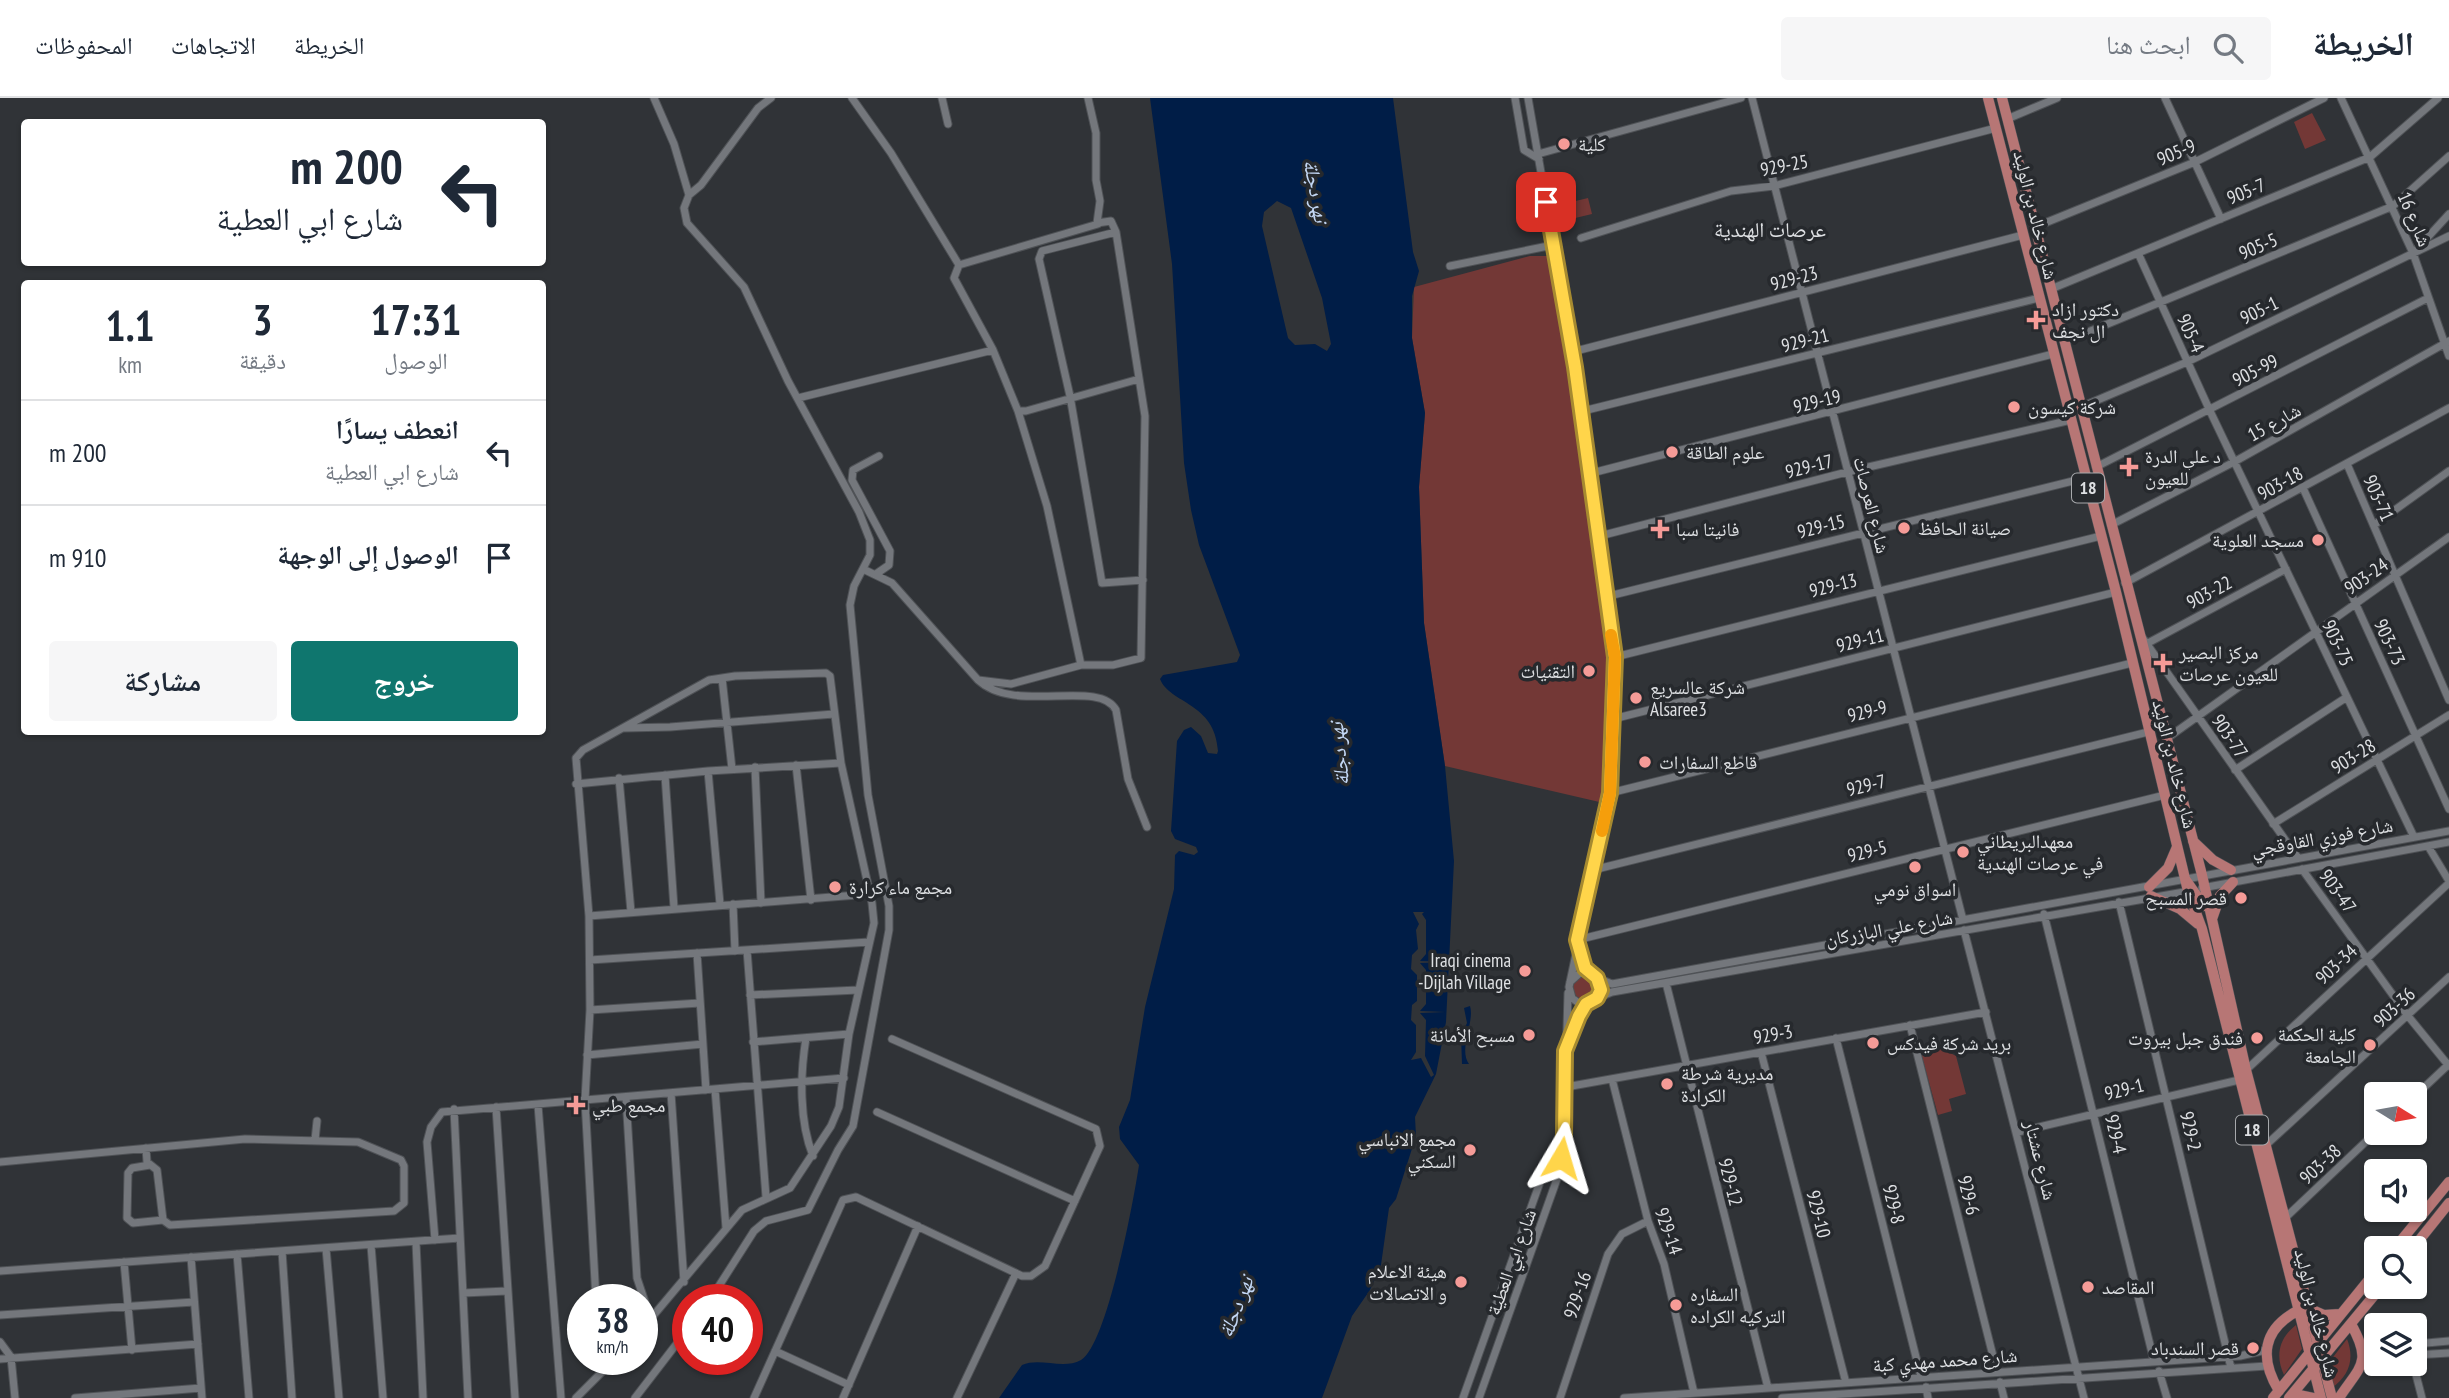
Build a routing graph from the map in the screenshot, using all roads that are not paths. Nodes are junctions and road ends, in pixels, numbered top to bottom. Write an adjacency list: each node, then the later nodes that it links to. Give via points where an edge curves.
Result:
1 (654, 98): 25 (street)
2 (771, 98): 25 (street)
3 (852, 98): 38 (street)
4 (942, 98): 18 (street)
5 (1088, 98): 29 (street, via 1096,133)
6 (1515, 98): 21 (street, via 1524,150)
7 (1528, 98): 21 (street, شارع ابي العطية)
8 (1741, 98): 21 (street)
9 (1752, 98): 24 (street, شارع العرصات)
10 (1988, 98): 19 (main road, شارع خالد بن الوليد / 18)
11 (2002, 98): 17 (main road, شارع خالد بن الوليد / 18)
12 (2057, 98): 17 (street)
13 (2165, 98): 23 (street)
14 (2324, 98): 23 (street, 905-9)
15 (2341, 98): 22 (street, شارع 16)
16 (2438, 98): 22 (street, 905-7)
17 (2007, 119): 30 (main road, شارع خالد بن الوليد / 18)
18 (948, 124)
19 (1996, 128): 24 (street, 929-25); 32 (main road, شارع خالد بن الوليد / 18)
20 (2449, 156): 26 (street, 905-5)
21 (1538, 157): 35 (street, شارع ابي العطية)
22 (2370, 157): 26 (street, شارع 16); 28 (street, 905-7)
23 (2195, 162): 28 (street); 30 (street, 905-9)
24 (1774, 186): 34 (street, 929-25, via 1731,191); 41 (street, شارع العرصات)
25 (689, 195): 55 (street, via 684,208 687,223 744,287)
26 (2393, 206): 36 (street, شارع 16); 44 (street, 905-5)
27 (2449, 214): 36 (street)
28 (2221, 219): 37 (street, 905-7)
29 (1098, 224): 31 (street, via 1111,221); 38 (street)
30 (2035, 227): 40 (main road, شارع خالد بن الوليد / 18)
31 (1115, 232): 53 (street); 54 (street, via 1042,251 1039,259)
32 (2022, 235): 41 (street, 929-23); 42 (main road, شارع خالد بن الوليد / 18)
33 (2449, 236): 36 (street, 905-1)
34 (1581, 238)
35 (1553, 245): 39 (street); 48 (street, شارع ابي العطية)
36 (2413, 253): 43 (street, شارع 16); 52 (street, 905-1)
37 (2138, 254): 40 (street, 905-7); 44 (street, 905-4)
38 (959, 265): 47 (street, via 954,278)
39 (1450, 266)
40 (2051, 289): 45 (main road, شارع خالد بن الوليد / 18)
41 (1801, 292): 48 (street, 929-23); 49 (street, شارع العرصات)
42 (2039, 298): 49 (street, 929-21); 50 (main road, شارع خالد بن الوليد / 18)
43 (2428, 298): 46 (street, شارع 16); 59 (street, 905-99)
44 (2161, 304): 45 (street, 905-5); 52 (street, 905-4)
45 (2064, 342): 56 (main road, شارع خالد بن الوليد / 18)
46 (2447, 342): 51 (street, شارع 16); 64 (street, شارع 15)
47 (993, 350): 55 (street); 58 (street)
48 (1572, 352): 60 (street, شارع ابي العطية)
49 (1817, 353): 60 (street, 929-21); 61 (street, شارع العرصات)
50 (2053, 354): 61 (street, 929-19); 62 (main road, شارع خالد بن الوليد / 18)
51 (2449, 356)
52 (2187, 362): 56 (street, 905-1); 59 (street, 905-4)
53 (1139, 379): 54 (street); 83 (street, via 1146,460)
54 (1070, 397): 58 (street); 83 (street, via 1102,583)
55 (798, 398): 79 (street, via 870,540 870,555)
56 (2081, 407): 66 (main road, شارع خالد بن الوليد / 18)
57 (2449, 408): 65 (street, 903-18)
58 (1018, 411): 95 (street, via 1047,506)
59 (2210, 411): 64 (street, 905-4); 66 (street, 905-99)
60 (1579, 412): 69 (street, شارع ابي العطية)
61 (1832, 413): 68 (street, شارع العرصات); 69 (street, 929-19)
62 (2071, 420): 68 (street, 929-17); 70 (main road, شارع خالد بن الوليد / 18)
63 (879, 456): 81 (street, via 853,470 852,480 890,551 889,565)
64 (2234, 462): 72 (street, 903-75); 73 (street, شارع 15)
65 (2347, 464): 71 (street, 903-18); 74 (street, 903-71)
66 (2096, 467): 73 (main road, شارع خالد بن الوليد / 18)
67 (2449, 471): 74 (street)
68 (1847, 472): 75 (street, شارع العرصات); 77 (street, 929-17)
69 (1588, 474): 77 (street, شارع ابي العطية)
70 (2085, 478): 75 (street, 929-15); 76 (main road, شارع خالد بن الوليد / 18)
71 (2303, 488): 72 (street, 903-18); 88 (street, 903-73)
72 (2259, 513): 80 (street, 903-75); 84 (street, 903-18)
73 (2111, 525): 84 (main road, شارع خالد بن الوليد / 18)
74 (2374, 525): 82 (street, 903-71)
75 (1862, 532): 85 (street, شارع العرصات); 87 (street, 929-15)
76 (2101, 536): 85 (street, 929-13); 86 (main road, شارع خالد بن الوليد / 18)
77 (1596, 537): 87 (street, شارع ابي العطية)
78 (2449, 537): 82 (street, 903-24)
79 (863, 569): 81 (street); 244 (street, via 850,596 853,656 868,795 890,906 861,1099 853,1126 808,1210 766,1221 735,1256)
80 (2286, 569): 89 (street, 903-75); 91 (street, 903-22)
81 (876, 574): 97 (street, via 892,583 919,611)
82 (2395, 575): 88 (street, 903-24); 99 (street, 903-71)
83 (1143, 580): 95 (street, via 1141,658)
84 (2126, 583): 90 (main road, شارع خالد بن الوليد / 18)
85 (1877, 590): 92 (street, شارع العرصات); 93 (street, 929-13)
86 (2116, 592): 92 (street, 929-11); 94 (main road, شارع خالد بن الوليد / 18)
87 (1605, 597): 93 (street, شارع ابي العطية)
88 (2354, 603): 89 (street, 903-24); 108 (street, 903-73)
89 (2316, 631): 98 (street, 903-75); 101 (street, 903-24)
90 (2136, 632): 91 (street, 903-77); 109 (main road, شارع خالد بن الوليد / 18)
91 (2148, 643): 101 (street, 903-77)
92 (1892, 649): 103 (street, شارع العرصات); 104 (street, 929-11)
93 (1615, 657): 104 (street, شارع ابي العطية)
94 (2132, 663): 103 (street, 929-9); 107 (main road, شارع خالد بن الوليد / 18)
95 (1082, 666): 97 (street, via 1011,684)
96 (722, 678): 100 (street, via 826,673); 105 (street); 106 (street, via 681,694)
97 (978, 680): 125 (street, via 996,694 1099,696 1112,702 1128,779)
98 (2347, 697): 110 (street, 903-75); 115 (street)
99 (2449, 700)
100 (834, 715): 105 (street); 111 (street)
101 (2197, 715): 109 (street, 903-24); 115 (street, 903-77)
102 (2449, 715): 108 (street, 903-28)
103 (1910, 717): 120 (street, شارع العرصات); 121 (street, 929-9)
104 (1613, 719): 121 (street, شارع ابي العطية)
105 (727, 722): 106 (street); 114 (street)
106 (624, 728): 119 (street, via 576,758)
107 (2148, 732): 120 (street, 929-7); 122 (main road, شارع خالد بن الوليد / 18)
108 (2415, 735): 110 (street, 903-28); 123 (street, 903-73)
109 (2165, 739): 128 (main road, شارع خالد بن الوليد / 18)
110 (2377, 760): 124 (street, 903-28); 127 (street, 903-75)
111 (841, 763): 112 (street); 142 (street)
112 (796, 765): 113 (street); 143 (street)
113 (755, 767): 114 (street); 145 (street)
114 (732, 769): 116 (street)
115 (2235, 770): 124 (street, 903-77)
116 (708, 771): 117 (street); 146 (street)
117 (665, 775): 118 (street); 148 (street)
118 (619, 778): 119 (street); 149 (street)
119 (576, 784): 151 (street)
120 (1927, 786): 132 (street, شارع العرصات); 135 (street, 929-7)
121 (1610, 793): 135 (street, شارع ابي العطية)
122 (2165, 794): 130 (main road, شارع خالد بن الوليد / 18); 132 (street, 929-5)
123 (2449, 808)
124 (2273, 824): 133 (street, 903-77)
125 (1147, 827)
126 (2449, 831): 127 (street, شارع فوزي القاوقجي)
127 (2414, 837): 133 (street, شارع فوزي القاوقجي)
128 (2192, 840): 136 (main road); 137 (main road, شارع خالد بن الوليد / 18)
129 (2449, 842): 131 (street, شارع فوزي القاوقجي)
130 (2178, 843): 137 (main road, شارع خالد بن الوليد); 141 (main road, via 2168,868)
131 (2428, 846): 134 (street, شارع فوزي القاوقجي); 139 (street)
132 (1943, 848): 152 (street, شارع العرصات); 155 (street, 929-5)
133 (2298, 858): 136 (street, شارع فوزي القاوقجي)
134 (2302, 869): 138 (street, شارع فوزي القاوقجي); 160 (street, 903-47)
135 (1593, 870): 155 (street, شارع ابي العطية)
136 (2231, 870): 137 (street, شارع فوزي القاوقجي)
137 (2193, 877): 140 (main road); 140 (main road, شارع خالد بن الوليد / 18); 141 (street, شارع علي البازركان)
138 (2233, 882): 140 (street, شارع فوزي القاوقجي); 153 (main road, via 2215,905)
139 (2449, 882): 160 (street, 903-34)
140 (2196, 889): 141 (street, شارع علي البازركان); 153 (main road, شارع خالد بن الوليد)
141 (2150, 892): 144 (street, شارع علي البازركان); 152 (street, شارع علي البازركان); 153 (main road)
142 (870, 894): 143 (street); 156 (street, via 874,922)
143 (811, 900): 145 (street)
144 (2119, 902): 150 (street, شارع علي البازركان); 197 (street, 929-2)
145 (761, 903): 147 (street)
146 (720, 904): 147 (street); 148 (street)
147 (733, 904): 158 (street)
148 (674, 908): 149 (street)
149 (631, 912): 151 (street)
150 (2045, 914): 154 (street, شارع علي البازركان); 204 (street, 929-4)
151 (589, 916): 161 (street)
152 (1963, 920): 164 (street, شارع علي البازركان, via 1612,984)
153 (2207, 928): 187 (main road, شارع خالد بن الوليد / 18); 190 (main road, شارع خالد بن الوليد / 18)
154 (1964, 930): 165 (street, شارع علي البازركان); 173 (street, شارع عشتار)
155 (1577, 940): 162 (street); 166 (street, شارع ابي العطية)
156 (869, 942): 157 (street); 167 (street)
157 (747, 950): 158 (street); 168 (street)
158 (735, 951): 159 (street)
159 (697, 953): 161 (street); 170 (street)
160 (2367, 957): 174 (street, 903-47); 187 (street, 903-34)
161 (590, 960): 172 (street)
162 (1587, 972): 164 (street); 166 (street, via 1577,974)
163 (2449, 977): 174 (street, 903-36)
164 (1597, 978): 169 (street, via 1601,986)
165 (1666, 983): 169 (street, شارع علي البازركان); 186 (street, 929-12)
166 (1569, 986): 171 (street, via 1574,1000); 182 (street, شارع ابي العطية)
167 (858, 990): 168 (street); 176 (street)
168 (750, 995): 180 (street)
169 (1597, 998): 171 (street)
170 (700, 1003): 172 (street); 181 (street)
171 (1586, 1004): 182 (street, شارع ابي العطية)
172 (590, 1010): 184 (street)
173 (1986, 1012): 175 (street, 929-3); 206 (street, شارع عشتار)
174 (2408, 1016): 185 (street, 903-47); 209 (street, 903-36)
175 (1910, 1025): 178 (street, 929-3); 280 (street, 929-6)
176 (849, 1034): 177 (street); 188 (street)
177 (806, 1038): 180 (street); 191 (street)
178 (1836, 1038): 183 (street, 929-3); 284 (street, 929-8)
179 (892, 1039): 219 (street, via 1096,1129 1100,1146)
180 (753, 1042): 193 (street)
181 (703, 1044): 184 (street); 195 (street)
182 (1565, 1051): 194 (street, شارع ابي العطية)
183 (1761, 1052): 186 (street, 929-3); 287 (street, 929-10)
184 (587, 1055): 199 (street)
185 (2449, 1065): 192 (street)
186 (1685, 1066): 189 (street, 929-3); 291 (street, 929-12)
187 (2246, 1070): 209 (main road, شارع خالد بن الوليد / 18)
188 (844, 1078): 191 (street); 212 (street, via 835,1116)
189 (1612, 1079): 194 (street, 929-3); 223 (street, 929-14)
190 (2239, 1080): 197 (street, 929-1); 252 (main road, شارع خالد بن الوليد / 18)
191 (802, 1082): 193 (street); 212 (street)
192 (2427, 1085)
193 (756, 1086): 195 (street); 218 (street)
194 (1566, 1087): 233 (street, شارع ابي العطية, via 1557,1179)
195 (710, 1090): 196 (street); 225 (street)
196 (671, 1093): 198 (street); 241 (street)
197 (2166, 1094): 204 (street, 929-1); 269 (street, 929-2)
198 (626, 1097): 199 (street); 243 (street)
199 (585, 1100): 200 (street); 242 (street)
200 (538, 1105): 201 (street); 308 (street)
201 (496, 1107): 202 (street); 246 (street)
202 (454, 1109): 228 (street); 229 (street, via 436,1118 427,1142)
203 (877, 1112): 219 (street)
204 (2095, 1112): 206 (street, 929-1); 273 (street, 929-4)
205 (317, 1121): 207 (street)
206 (2018, 1132): 276 (street, شارع عشتار)
207 (315, 1140): 210 (street, via 244,1139); 222 (street, via 364,1143 398,1157 404,1166 402,1208 170,1225)
208 (2364, 1143): 221 (street, 903-38)
209 (2266, 1144): 221 (main road, شارع خالد بن الوليد / 18)
210 (145, 1148): 211 (street); 214 (street)
211 (131, 1151): 213 (street); 215 (street)
212 (813, 1156): 218 (street, via 790,1188)
213 (0, 1162)
214 (150, 1166): 215 (street); 222 (street, via 158,1170)
215 (132, 1168): 222 (street, via 126,1179 128,1218 133,1223)
216 (1544, 1171): 230 (street)
217 (2449, 1182): 226 (main road)
218 (766, 1197): 225 (street, via 742,1210)
219 (1075, 1201): 240 (street, via 1040,1272 1031,1276)
220 (2449, 1203): 227 (main road)
221 (2284, 1219): 252 (main road, شارع خالد بن الوليد / 18)
222 (163, 1220)
223 (1648, 1221): 293 (street, 929-14, via 1664,1264); 316 (street, 929-16, via 1622,1234 1608,1254)
224 (918, 1226): 240 (street); 265 (street, via 856,1197 843,1200); 289 (street)
225 (726, 1229): 241 (street)
226 (2405, 1236)
227 (2423, 1236)
228 (460, 1238): 229 (street); 247 (street)
229 (435, 1240): 231 (street)
230 (1520, 1240): 233 (street); 314 (street)
231 (416, 1242): 232 (street); 305 (street)
232 (371, 1245): 234 (street); 304 (street)
233 (1534, 1245): 315 (street, شارع ابي العطية)
234 (326, 1248): 235 (street); 303 (street)
235 (282, 1251): 236 (street); 302 (street)
236 (237, 1254): 237 (street); 301 (street)
237 (191, 1258): 238 (street); 249 (street)
238 (124, 1262): 239 (street); 251 (street)
239 (0, 1271)
240 (1016, 1273): 313 (street)
241 (684, 1282): 253 (street)
242 (595, 1284)
243 (639, 1284)
244 (719, 1284)
245 (2364, 1286): 250 (main road)
246 (506, 1292): 247 (street); 307 (street)
247 (463, 1293): 306 (street)
248 (2371, 1299): 256 (main road)
249 (194, 1302): 251 (street); 260 (street)
250 (2348, 1306): 254 (main road); 268 (main road)
251 (127, 1307): 255 (street); 262 (street)
252 (2303, 1309): 254 (main road); 264 (main road, via 2277,1325); 268 (main road, شارع خالد بن الوليد / 18)
253 (658, 1312)
254 (2340, 1314): 268 (main road)
255 (0, 1315)
256 (2351, 1324): 261 (main road); 268 (main road)
257 (2449, 1341): 259 (street)
258 (0, 1342): 270 (street)
259 (2427, 1343)
260 (198, 1344): 262 (street); 290 (street)
261 (2363, 1349): 274 (main road)
262 (132, 1350): 270 (street)
263 (672, 1350): 310 (street)
264 (2266, 1350): 269 (street, شارع محمد مهدي كبة); 275 (main road)
265 (775, 1351): 289 (street); 311 (street)
266 (2449, 1353): 267 (street)
267 (2427, 1354)
268 (2316, 1355): 295 (main road); 323 (main road); 325 (main road, شارع خالد بن الوليد / 18); 326 (main road, شارع خالد بن الوليد / 18)
269 (2229, 1356): 272 (street, شارع محمد مهدي كبة); 277 (street, 929-2)
270 (10, 1357): 271 (street); 298 (street)
271 (0, 1359)
272 (2168, 1360): 273 (street, شارع محمد مهدي كبة); 279 (street)
273 (2154, 1361): 276 (street, شارع محمد مهدي كبة)
274 (2363, 1363): 327 (main road)
275 (2267, 1366): 277 (street, شارع محمد مهدي كبة); 295 (main road)
276 (2078, 1367): 280 (street, شارع محمد مهدي كبة); 285 (street, شارع عشتار)
277 (2231, 1368): 279 (street, شارع محمد مهدي كبة)
278 (2159, 1371): 279 (street, شارع محمد مهدي كبة); 285 (street, شارع محمد مهدي كبة); 322 (street)
279 (2169, 1371)
280 (1997, 1372): 281 (street, شارع محمد مهدي كبة)
281 (1970, 1374): 284 (street, شارع محمد مهدي كبة); 288 (street)
282 (598, 1375): 309 (street)
283 (2416, 1376): 328 (street)
284 (1922, 1377): 287 (street, شارع محمد مهدي كبة)
285 (2078, 1377): 286 (street, شارع محمد مهدي كبة); 321 (street, شارع عشتار)
286 (2000, 1382): 288 (street, شارع محمد مهدي كبة); 320 (street)
287 (1846, 1383): 291 (street, شارع محمد مهدي كبة)
288 (1972, 1384): 292 (street, شارع محمد مهدي كبة)
289 (849, 1385): 312 (street)
290 (201, 1388): 296 (street); 300 (street)
291 (1768, 1388): 294 (street, شارع محمد مهدي كبة)
292 (1926, 1388): 297 (street, شارع محمد مهدي كبة); 319 (street)
293 (1695, 1393): 294 (street, شارع محمد مهدي كبة); 317 (street, شارع محمد مهدي كبة)
294 (1746, 1394)
295 (2276, 1394)
296 (157, 1395): 299 (street)
297 (1849, 1396): 318 (street, شارع محمد مهدي كبة)
298 (15, 1398)
299 (75, 1398)
300 (202, 1398)
301 (249, 1398)
302 (292, 1398)
303 (339, 1398)
304 (383, 1398)
305 (423, 1398)
306 (468, 1398)
307 (515, 1398)
308 (561, 1398)
309 (576, 1398)
310 (635, 1398)
311 (754, 1398)
312 (843, 1398)
313 (957, 1398)
314 (1463, 1398)
315 (1479, 1398)
316 (1560, 1398)
317 (1624, 1398)
318 (1782, 1398)
319 (1928, 1398)
320 (2004, 1398)
321 (2084, 1398)
322 (2166, 1398)
323 (2289, 1398): 324 (main road)
324 (2314, 1398)
325 (2321, 1398)
326 (2332, 1398)
327 (2339, 1398)
328 (2422, 1398)

